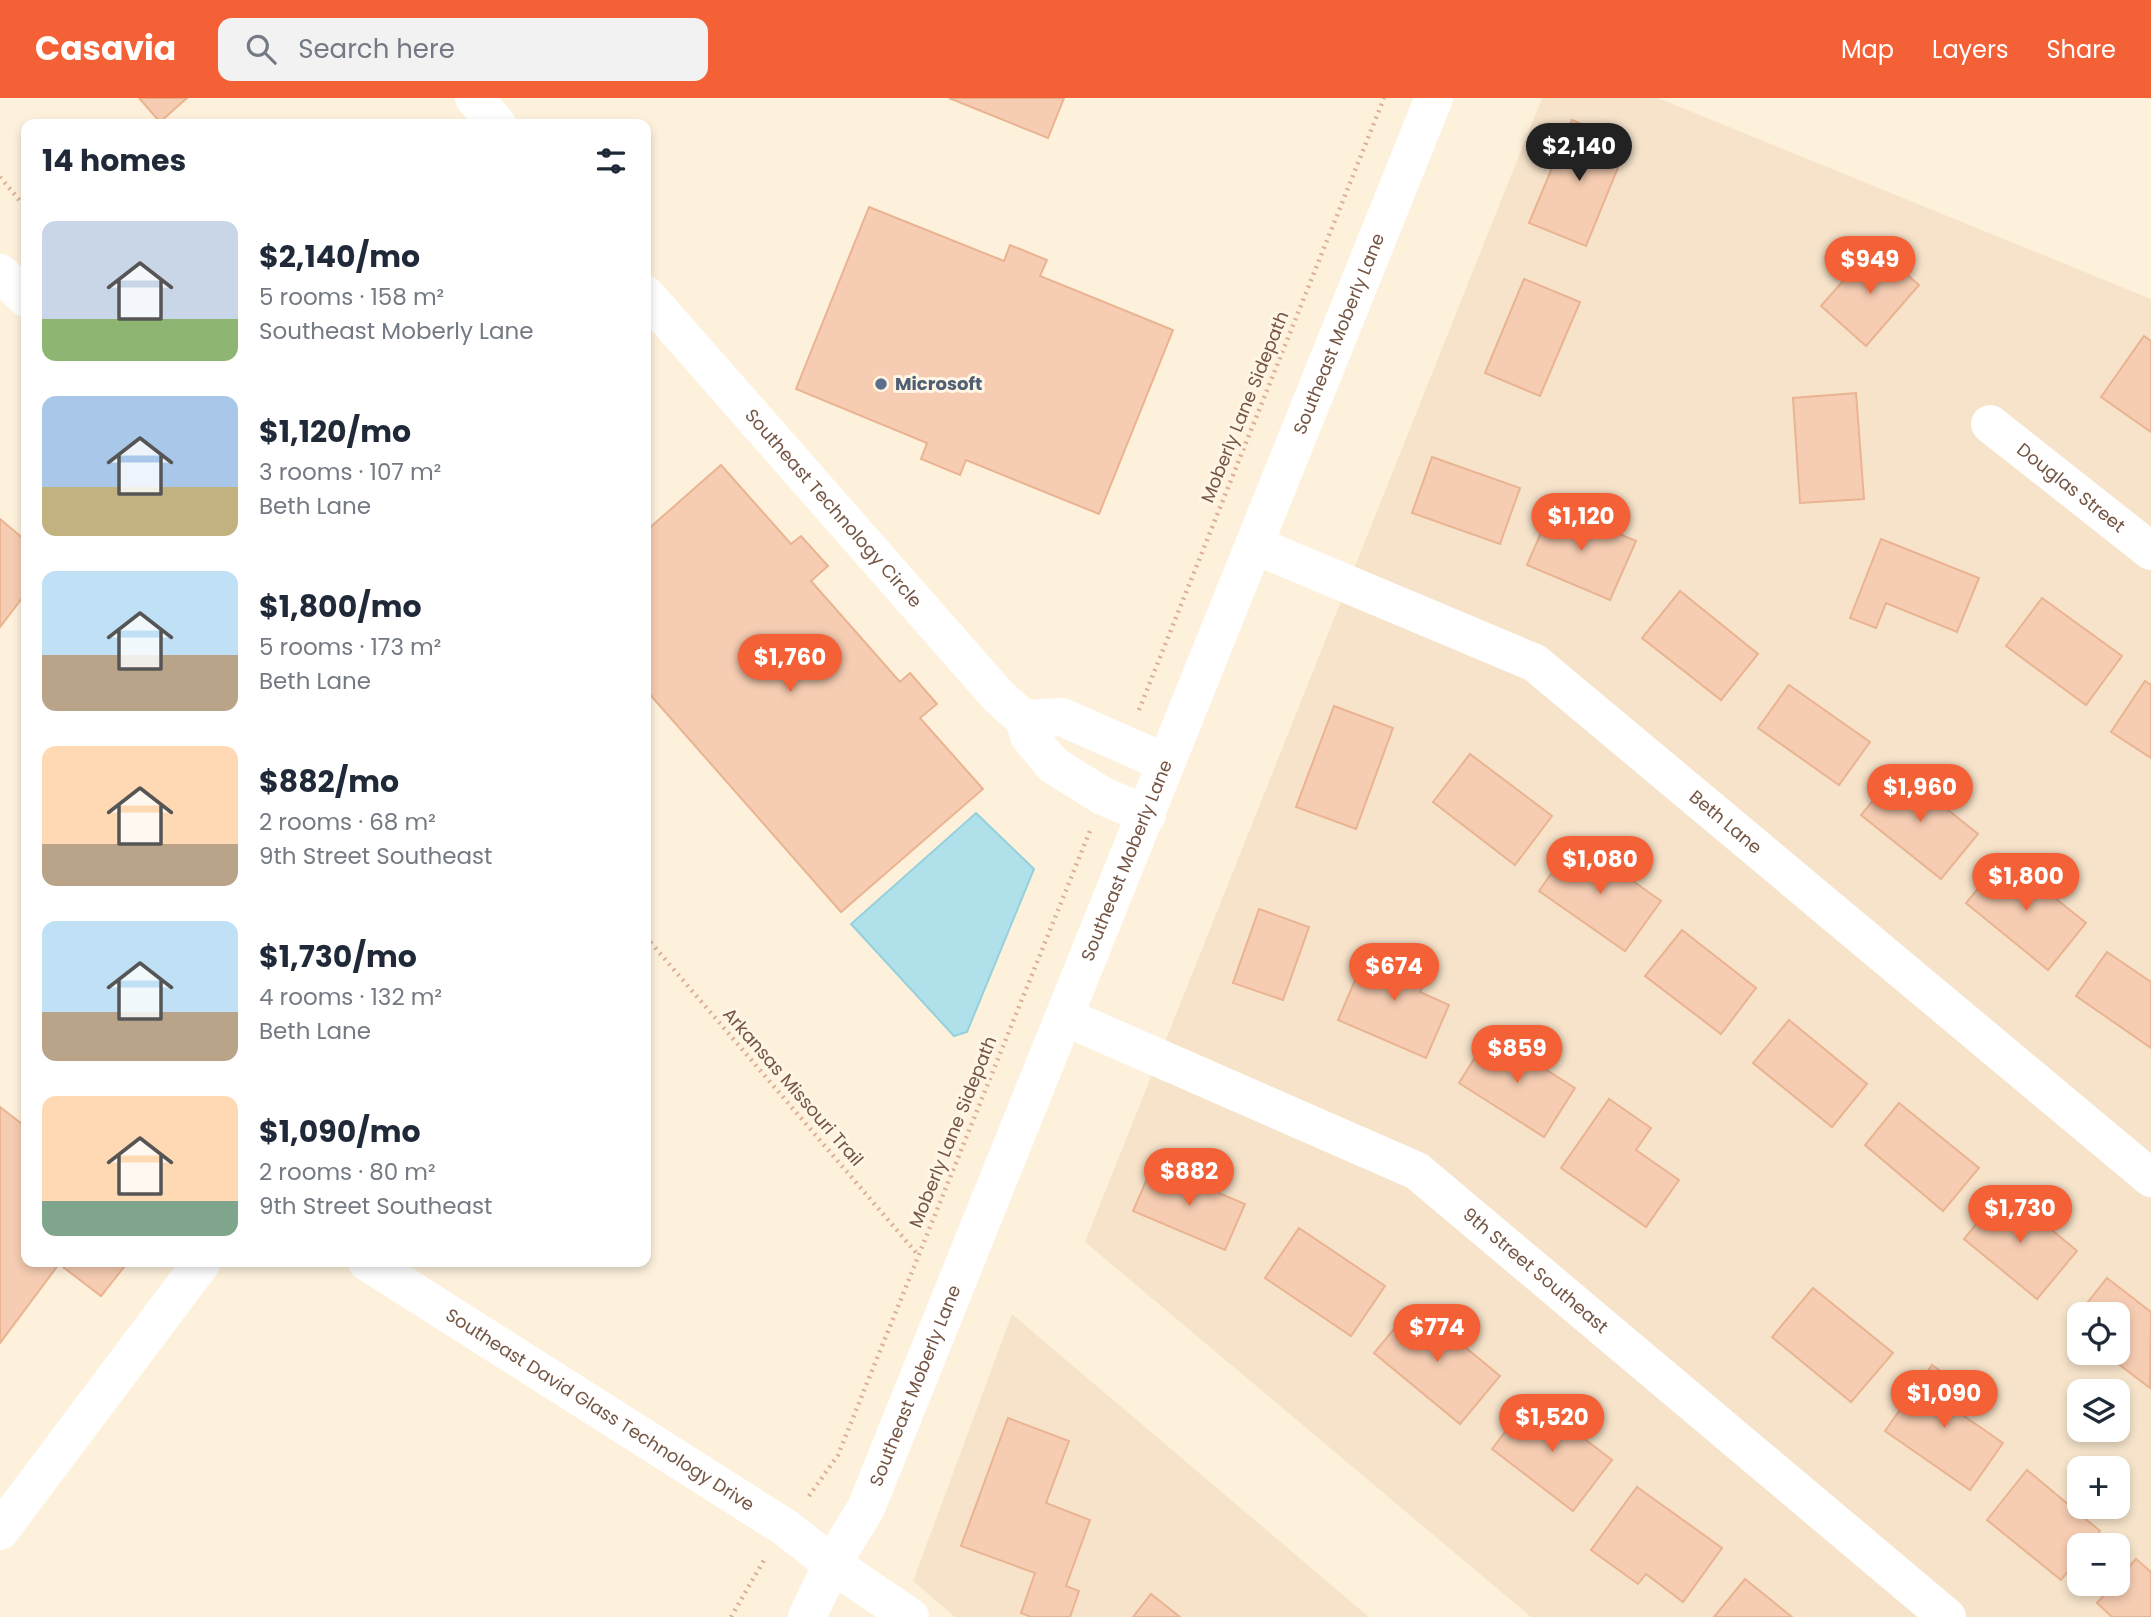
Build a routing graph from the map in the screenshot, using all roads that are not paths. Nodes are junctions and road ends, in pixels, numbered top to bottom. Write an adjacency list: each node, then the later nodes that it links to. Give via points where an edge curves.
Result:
1 (474, 98): 3 (street)
2 (1434, 98): 8 (street, Southeast Moberly Lane)
3 (493, 119)
4 (0, 273): 5 (street)
5 (21, 293)
6 (651, 301): 10 (street, Southeast Technology Circle, via 999,697)
7 (1990, 424): 9 (street, Douglas Street)
8 (1254, 545): 11 (street, Southeast Moberly Lane); 14 (street, Beth Lane, via 1535,663)
9 (2151, 551)
10 (1024, 719): 11 (street, via 1062,717); 12 (street, Southeast Technology Circle, via 1029,736 1053,765 1103,796)
11 (1167, 763): 12 (street, Southeast Moberly Lane)
12 (1147, 814): 13 (street, Southeast Moberly Lane)
13 (1065, 1017): 18 (street, Southeast Moberly Lane, via 866,1508); 21 (street, 9th Street Southeast, via 1417,1171)
14 (2151, 1178)
15 (198, 1267): 17 (street)
16 (375, 1267): 18 (street, Southeast David Glass Technology Drive, via 786,1528)
17 (0, 1531)
18 (832, 1564): 19 (street, Southeast Moberly Lane); 20 (street, Southeast David Glass Technology Drive)
19 (807, 1617)
20 (910, 1617)
21 (1947, 1617)

